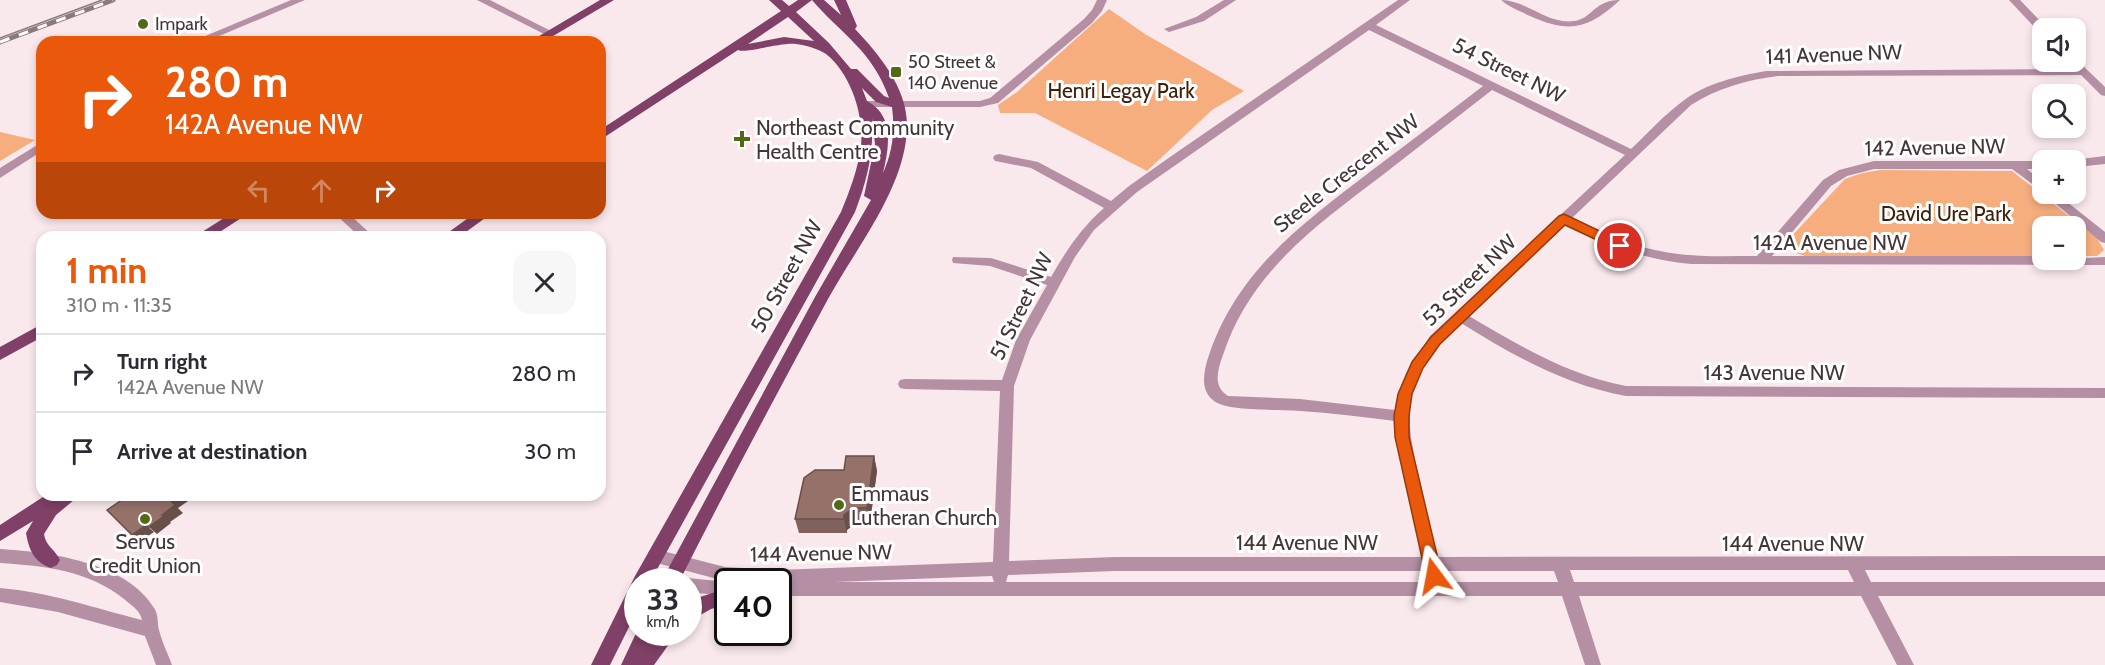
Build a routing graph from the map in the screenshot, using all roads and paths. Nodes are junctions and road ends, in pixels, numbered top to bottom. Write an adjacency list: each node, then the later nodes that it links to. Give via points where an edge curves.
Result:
1 (300, 0): 20 (street)
2 (482, 0): 18 (street)
3 (608, 0): 18 (main road)
4 (775, 0): 14 (main road, 50 Street NW)
5 (806, 0): 14 (main road)
6 (817, 0): 19 (main road, 50 Street NW)
7 (840, 0): 19 (main road)
8 (1102, 0): 29 (street, via 1088,21 1000,97 987,103)
9 (1231, 0): 17 (street, via 1200,19)
10 (1405, 0): 16 (street, 51 Street NW)
11 (1506, 0): 12 (street, via 1567,25 1582,22)
12 (1616, 0)
13 (2014, 0): 15 (street)
14 (788, 12): 22 (main road, 50 Street NW); 23 (main road)
15 (2032, 19)
16 (1368, 25): 26 (street, 54 Street NW); 41 (street, 51 Street NW, via 1230,119)
17 (1169, 29)
18 (550, 33): 21 (main road)
19 (855, 34): 29 (main road, 50 Street NW, via 878,64)
20 (211, 36)
21 (545, 36)
22 (836, 55): 23 (main road, via 806,41 775,40); 28 (main road, 50 Street NW); 29 (main road, via 880,99)
23 (713, 62): 30 (main road)
24 (2032, 72): 32 (street, 141 Avenue NW, via 1798,72 1756,76 1723,84 1696,97)
25 (2084, 72): 27 (street)
26 (1490, 86): 32 (street, 54 Street NW); 61 (street, Steele Crescent NW, via 1287,243 1239,302 1213,360 1211,387 1216,396 1226,401)
27 (2105, 93)
28 (863, 104): 29 (street); 42 (main road, via 877,113 881,140); 66 (main road, 50 Street NW, via 868,142 864,170 853,200)
29 (897, 104): 42 (main road, 50 Street NW, via 899,140 891,169)
30 (606, 133)
31 (36, 150): 38 (street)
32 (1632, 154): 46 (street, 141 Avenue NW)
33 (999, 158): 41 (street, via 1034,165)
34 (2105, 160): 35 (street)
35 (2086, 162)
36 (2015, 165): 37 (street, 142 Avenue NW); 39 (street); 52 (street, 142 Avenue NW, via 1884,165 1843,173 1827,183)
37 (2032, 165)
38 (0, 174)
39 (2032, 179)
40 (2062, 204): 50 (street)
41 (1112, 207): 54 (street, 51 Street NW, via 1081,239)
42 (871, 211): 68 (main road, 50 Street NW)
43 (232, 219): 47 (main road)
44 (347, 219): 48 (street)
45 (476, 219): 49 (main road)
46 (1564, 219): 52 (street, 142A Avenue NW, via 1651,256 1691,261); 55 (street, 53 Street NW)
47 (211, 231)
48 (361, 231)
49 (458, 231)
50 (2105, 239)
51 (958, 260): 54 (street, via 984,261)
52 (1760, 261): 53 (street, 142A Avenue NW)
53 (2105, 261)
54 (1054, 283): 59 (street, 51 Street NW, via 1023,340)
55 (1461, 317): 60 (street, 143 Avenue NW, via 1565,376 1626,391); 61 (street, 53 Street NW, via 1422,357 1408,384)
56 (36, 333): 57 (main road)
57 (0, 354)
58 (905, 384): 59 (street)
59 (1007, 386): 73 (street, 51 Street NW)
60 (2105, 393)
61 (1402, 416): 69 (street, 53 Street NW, via 1404,451)
62 (51, 501): 64 (main road)
63 (61, 501): 67 (main road, via 35,533 38,549)
64 (0, 534)
65 (0, 556): 67 (street)
66 (655, 556): 68 (street, 144 Avenue NW); 74 (main road, 50 Street NW)
67 (51, 560): 84 (street, via 91,571 117,584 142,604)
68 (680, 562): 73 (street, 144 Avenue NW, via 725,574 777,577); 75 (main road, 50 Street NW)
69 (1431, 563): 71 (street, 144 Avenue NW); 73 (street, 144 Avenue NW); 77 (street, 53 Street NW)
70 (2105, 563): 72 (street, 144 Avenue NW)
71 (1560, 564): 72 (street, 144 Avenue NW); 79 (street)
72 (1852, 564): 80 (street)
73 (1001, 567): 76 (street, 51 Street NW)
74 (649, 568)
75 (678, 568)
76 (1000, 588): 77 (street, 144 Avenue NW); 78 (street, 144 Avenue NW)
77 (1437, 588): 79 (street, 144 Avenue NW)
78 (792, 589)
79 (1568, 589): 80 (street, 144 Avenue NW); 91 (street)
80 (1866, 589): 81 (street, 144 Avenue NW); 92 (street)
81 (2105, 589)
82 (0, 595): 84 (street, via 52,601)
83 (624, 616): 88 (main road, 50 Street NW)
84 (151, 630): 87 (street)
85 (639, 646): 89 (main road)
86 (657, 646): 90 (main road)
87 (164, 665)
88 (600, 665)
89 (630, 665)
90 (642, 665)
91 (1593, 665)
92 (1906, 665)

